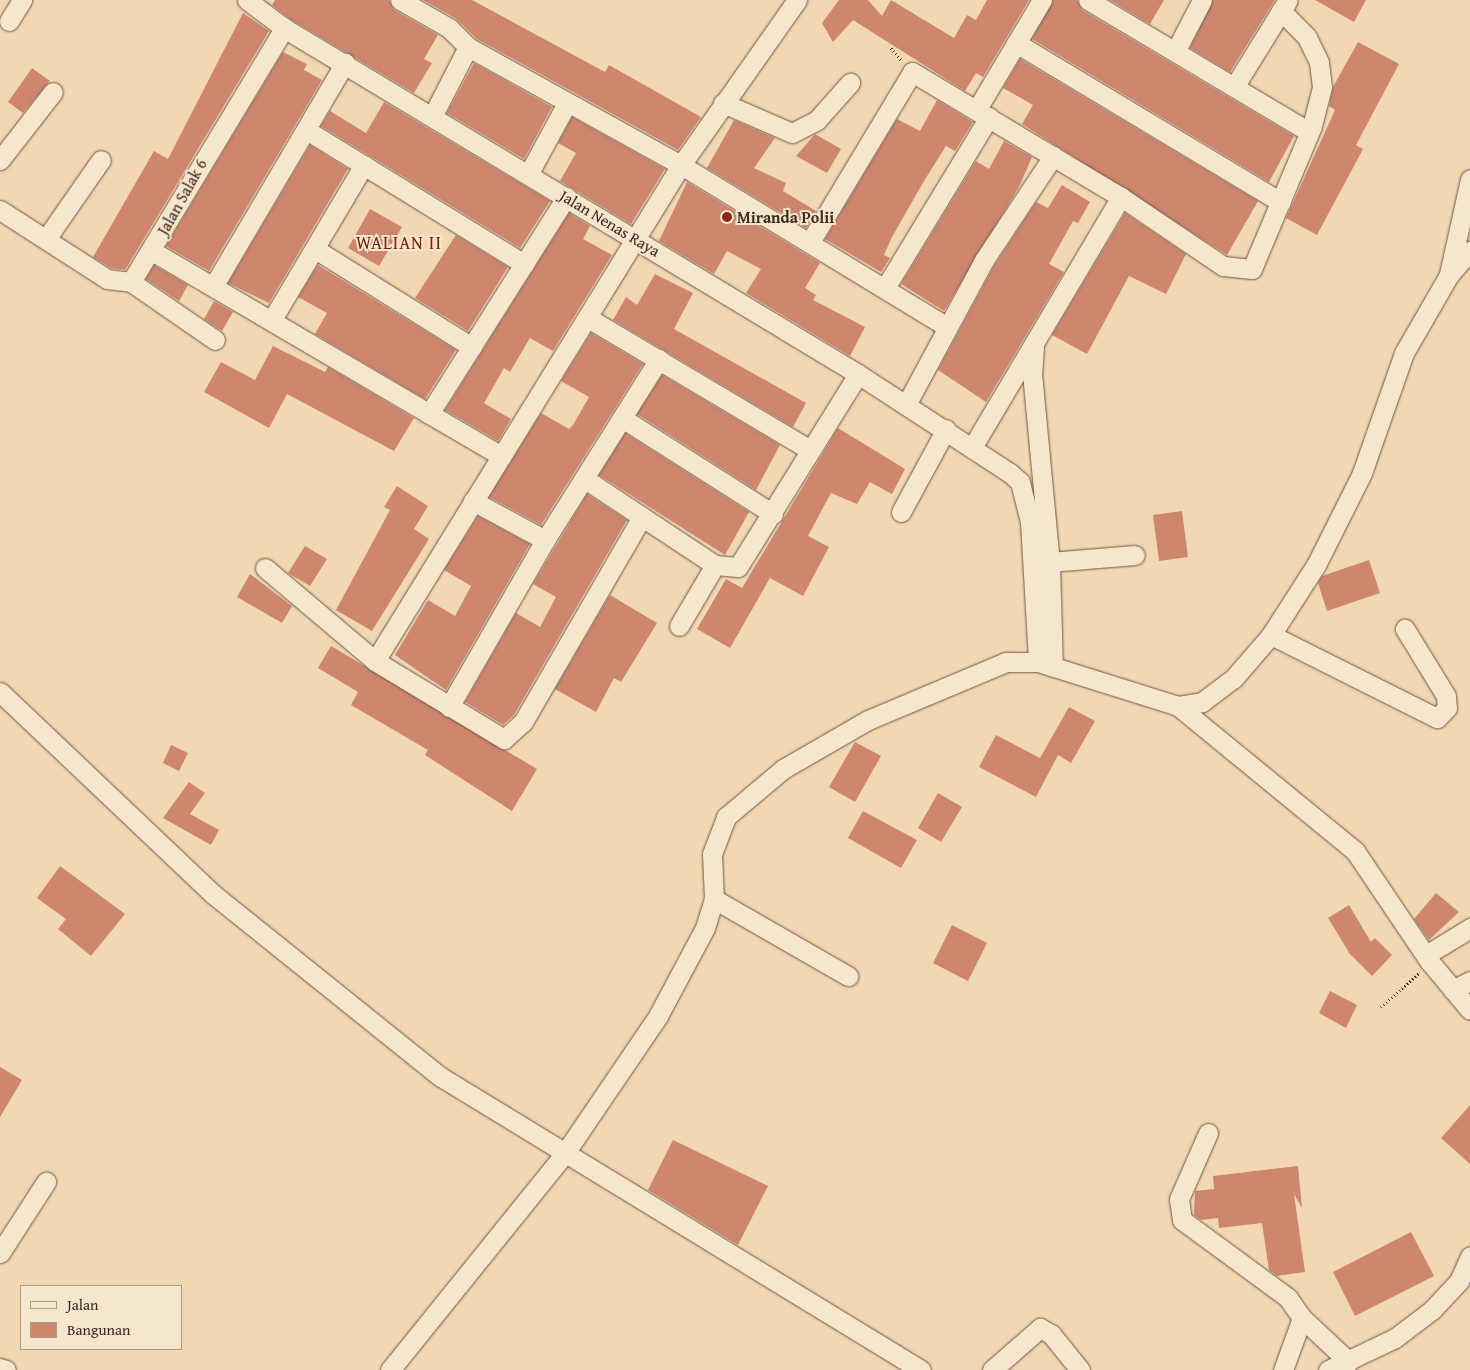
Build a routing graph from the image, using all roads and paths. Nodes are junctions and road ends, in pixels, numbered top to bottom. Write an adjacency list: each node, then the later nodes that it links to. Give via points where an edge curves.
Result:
1 (22, 0): 9 (street)
2 (247, 0): 10 (street, Jalan Nenas Raya)
3 (400, 0): 12 (street, via 449,28)
4 (797, 0): 19 (street)
5 (1042, 0): 11 (street)
6 (1088, 0): 13 (street)
7 (1202, 0): 13 (street)
8 (1284, 6): 16 (street); 23 (street, via 1307,37 1319,62 1322,87)
9 (9, 20)
10 (284, 28): 14 (street, Jalan Nenas Raya); 39 (street, Jalan Salak 6)
11 (1016, 43): 20 (street); 33 (street)
12 (468, 48): 18 (street); 21 (street)
13 (1176, 50): 16 (street)
14 (345, 63): 21 (street, Jalan Nenas Raya); 22 (street)
15 (850, 84): 19 (street, via 816,120 792,133)
16 (1234, 87): 23 (street)
17 (53, 92): 25 (street)
18 (567, 102): 27 (street); 29 (street)
19 (723, 103): 27 (street)
20 (983, 113): 24 (street); 37 (street, via 912,72); 45 (street)
21 (433, 115): 29 (street, Jalan Nenas Raya)
22 (308, 131): 28 (street); 44 (street)
23 (1309, 132): 33 (street)
24 (1052, 156): 32 (street); 48 (street)
25 (0, 160)
26 (101, 160): 36 (street)
27 (681, 165): 35 (street); 37 (street)
28 (364, 166): 38 (street); 41 (street)
29 (529, 173): 31 (street, Jalan Nenas Raya)
30 (1470, 179): 42 (street)
31 (566, 197): 35 (street, Jalan Nenas Raya); 41 (street)
32 (1121, 197): 33 (street, via 1223,266 1239,271 1257,264); 51 (street)
33 (1281, 202)
34 (0, 210): 36 (street)
35 (637, 238): 47 (street); 53 (street, Jalan Nenas Raya)
36 (46, 239): 43 (street, via 107,279)
37 (810, 242): 45 (street)
38 (316, 249): 46 (street); 50 (street)
39 (152, 251): 43 (street, Jalan Salak 6); 44 (street)
40 (1470, 251): 42 (street)
41 (524, 264): 50 (street)
42 (1449, 275): 75 (street, via 1393,378 1362,473 1316,565)
43 (131, 282): 49 (street)
44 (214, 285): 46 (street)
45 (885, 288): 48 (street)
46 (273, 318): 55 (street)
47 (588, 318): 52 (street); 60 (street)
48 (946, 326): 54 (street)
49 (215, 340)
50 (472, 347): 55 (street)
51 (1034, 347): 58 (street); 61 (street)
52 (659, 359): 56 (street); 59 (street)
53 (858, 374): 54 (street, Jalan Nenas Raya); 59 (street)
54 (906, 405): 57 (street, Jalan Nenas Raya)
55 (429, 414): 60 (street)
56 (622, 418): 62 (street); 66 (street)
57 (946, 429): 58 (street, Jalan Nenas Raya); 65 (street)
58 (973, 446): 63 (street, Jalan Nenas Raya)
59 (810, 450): 66 (street)
60 (501, 456): 64 (street)
61 (1040, 477): 63 (street); 70 (street)
62 (585, 479): 67 (street); 68 (street)
63 (1020, 482): 77 (street, via 1030,522)
64 (473, 501): 68 (street); 76 (street)
65 (901, 512)
66 (773, 514): 71 (street, via 738,567)
67 (642, 518): 71 (street); 80 (street, via 518,730 504,739)
68 (545, 540): 80 (street)
69 (1136, 555): 70 (street)
70 (1050, 562): 77 (street)
71 (715, 565): 73 (street)
72 (264, 568): 76 (street)
73 (679, 626)
74 (1405, 629): 75 (street, via 1446,696 1447,708 1437,718)
75 (1271, 635): 79 (street, via 1233,679 1202,702)
76 (375, 661): 80 (street)
77 (1046, 665): 79 (street); 81 (street, via 1006,662 868,720 783,769 726,817 712,854)
78 (0, 692): 90 (street, via 213,894 332,992 441,1077)
79 (1178, 706): 83 (street, via 1355,851)
80 (449, 707)
81 (714, 899): 84 (street); 90 (street, via 695,950 658,1016)
82 (1470, 928): 83 (street)
83 (1428, 959): 86 (street); 87 (path)
84 (848, 976)
85 (1470, 981): 86 (street)
86 (1453, 990): 88 (street)
87 (1380, 1006)
88 (1470, 1010)
89 (1208, 1133): 94 (street, via 1179,1199 1182,1220 1288,1298)
90 (564, 1154): 98 (street); 99 (street)
91 (46, 1182): 92 (street)
92 (0, 1253)
93 (1470, 1256): 95 (street, via 1459,1281 1432,1310 1395,1338)
94 (1302, 1318): 95 (street); 102 (street)
95 (1349, 1362): 103 (street)
96 (0, 1368): 97 (street)
97 (6, 1370)
98 (390, 1370)
99 (922, 1370)
100 (992, 1370): 101 (street, via 1040,1328 1051,1334)
101 (1080, 1370)
102 (1283, 1370)
103 (1328, 1370)

